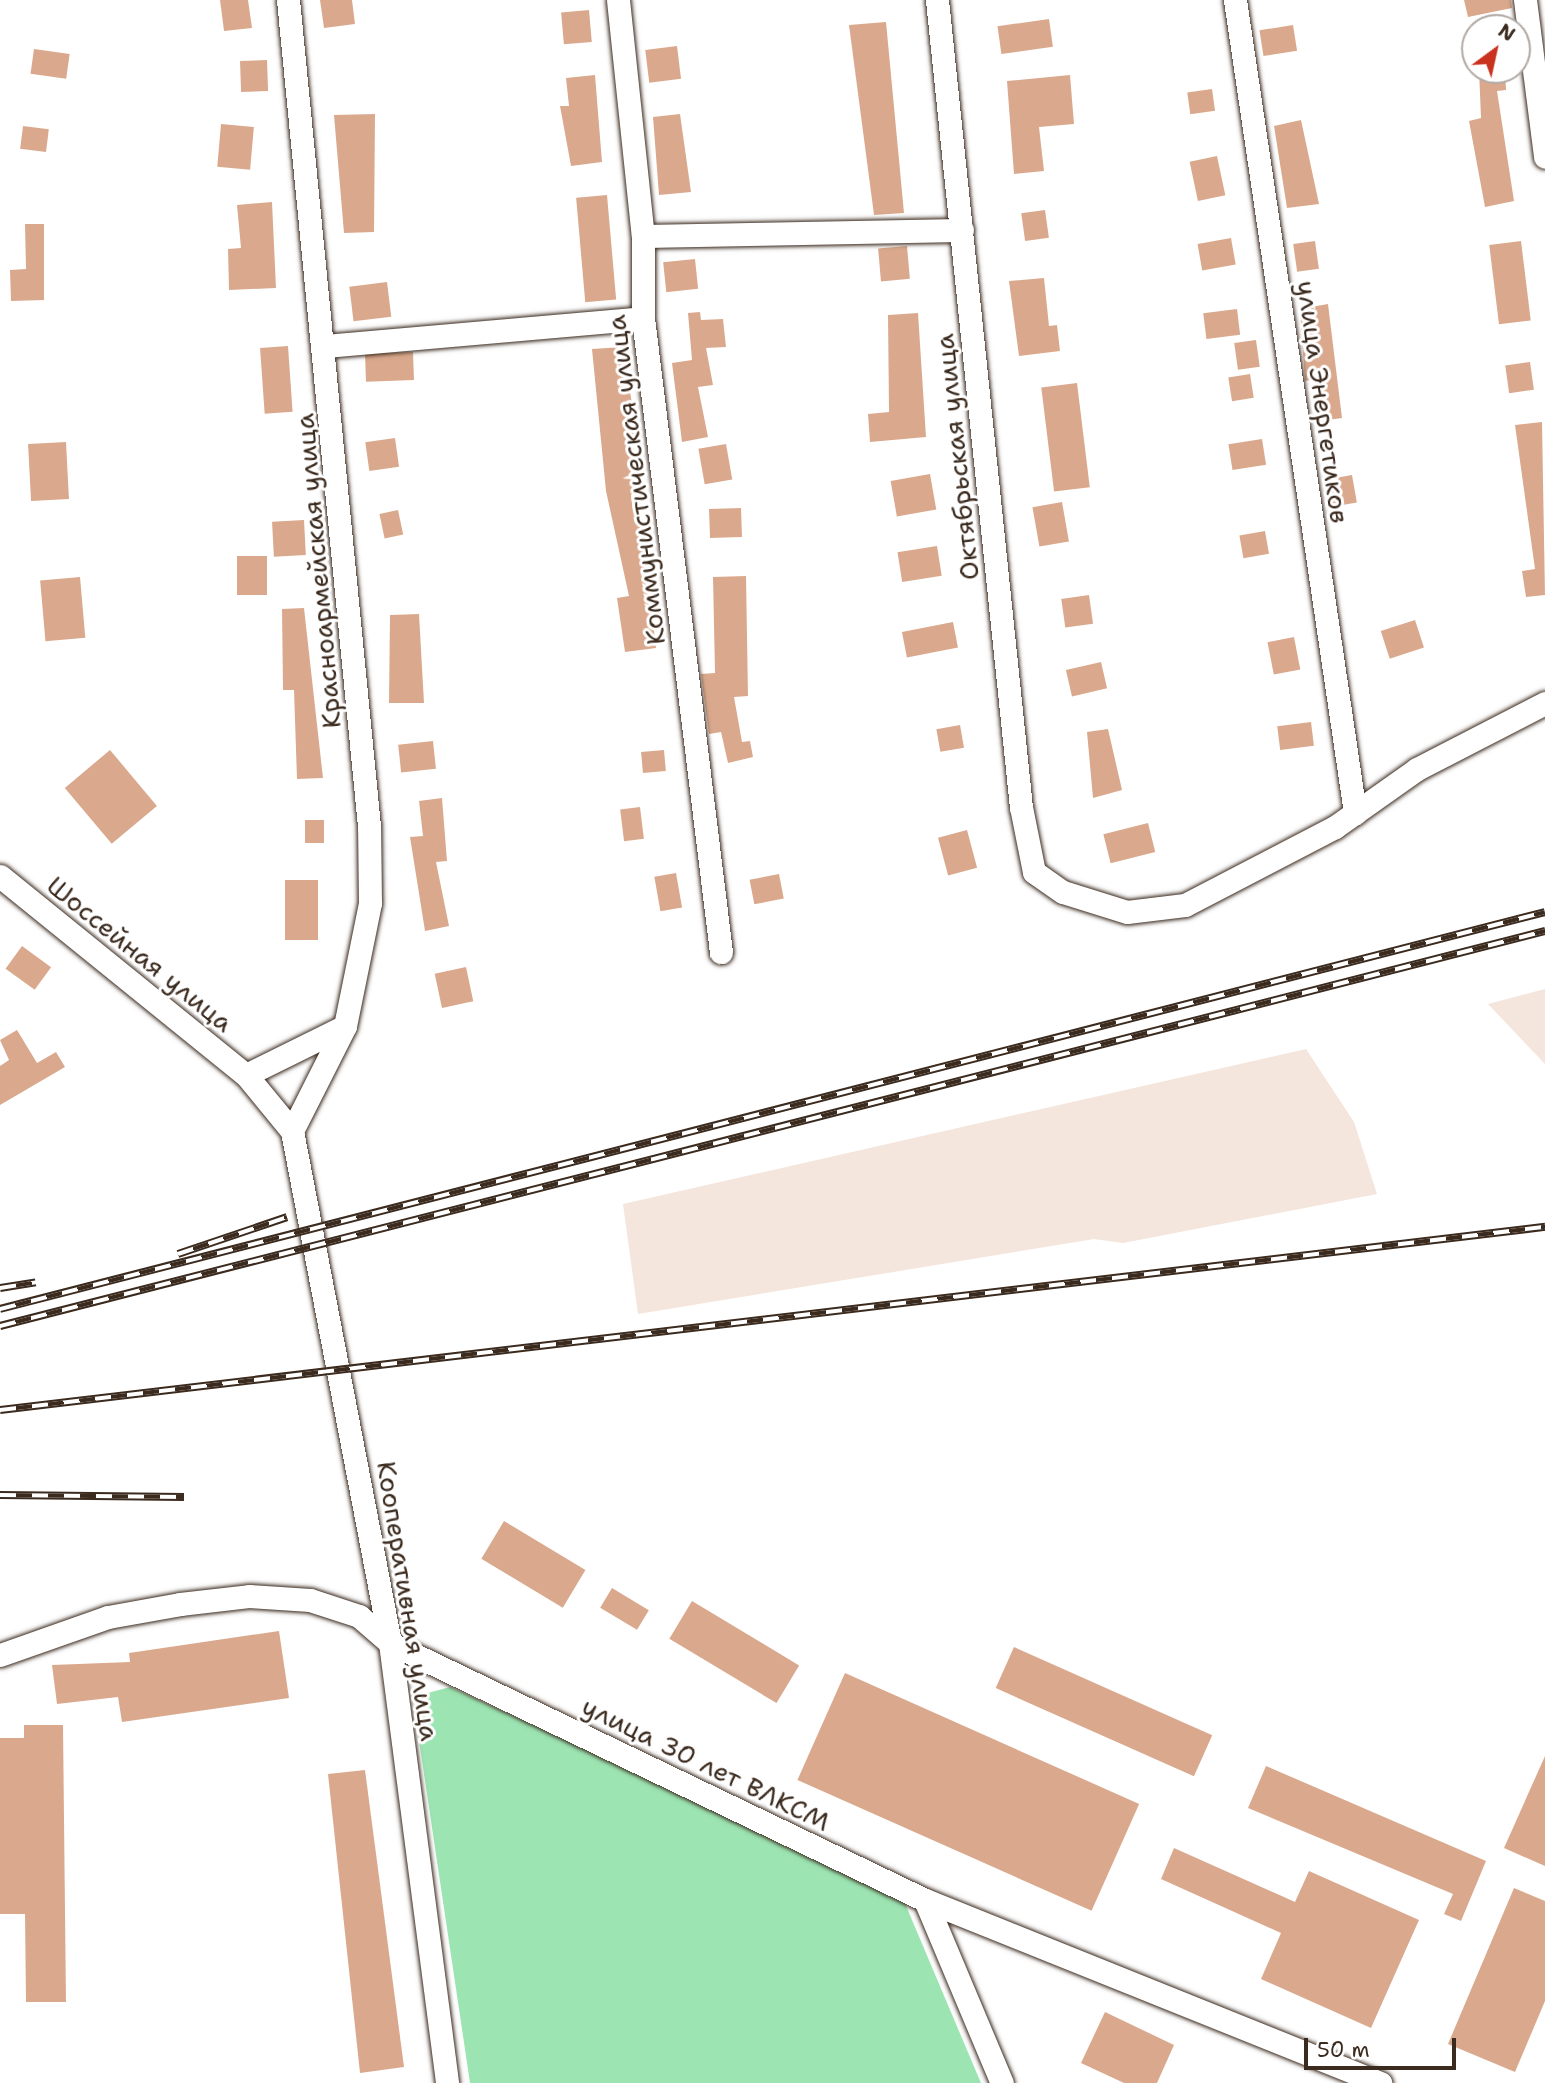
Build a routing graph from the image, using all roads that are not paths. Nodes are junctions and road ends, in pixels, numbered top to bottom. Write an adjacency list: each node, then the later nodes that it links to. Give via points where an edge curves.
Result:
1 (288, 0): 10 (street, Красноармейская улица)
2 (618, 0): 8 (street, Коммунистическая улица)
3 (937, 0): 7 (street, Октябрьская улица)
4 (1235, 0): 12 (street, улица Энергетиков)
5 (1525, 0): 6 (street)
6 (1545, 157)
7 (962, 230): 8 (street); 12 (street, Октябрьская улица, via 1021,807 1034,872 1063,892 1127,912 1185,905)
8 (643, 236): 9 (street, Коммунистическая улица)
9 (643, 318): 10 (street); 14 (street, Коммунистическая улица)
10 (325, 346): 15 (street, Красноармейская улица, via 369,826 365,950)
11 (1545, 703): 12 (street, Октябрьская улица, via 1417,769)
12 (1355, 813)
13 (0, 876): 16 (street, Шоссейная улица)
14 (722, 952)
15 (345, 1026): 16 (street); 17 (street)
16 (246, 1075): 17 (street, Кооперативная улица)
17 (292, 1131): 18 (street, Кооперативная улица)
18 (390, 1643): 19 (street, улица 30 лет ВЛКСМ, via 359,1616 310,1601 249,1596 107,1617); 20 (street, улица 30 лет ВЛКСМ); 21 (street, Кооперативная улица)
19 (0, 1655)
20 (925, 1900): 22 (street); 23 (street, улица 30 лет ВЛКСМ)
21 (447, 2083)
22 (1002, 2083)
23 (1381, 2083)

